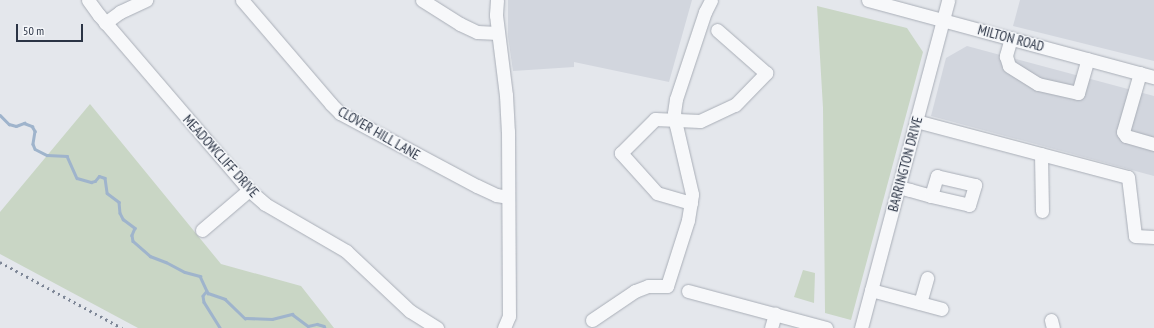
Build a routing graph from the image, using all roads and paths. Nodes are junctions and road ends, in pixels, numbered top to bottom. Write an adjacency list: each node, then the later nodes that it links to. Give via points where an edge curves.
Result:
1 (88, 0): 10 (street, MEADOWCLIFF DRIVE)
2 (146, 0): 10 (street, via 120,12)
3 (242, 0): 23 (street, CLOVER HILL LANE, via 340,113 477,186 496,195)
4 (422, 0): 12 (street, via 477,32)
5 (497, 0): 12 (street)
6 (711, 0): 17 (street, via 676,99)
7 (868, 0): 9 (street, MILTON ROAD)
8 (948, 0): 9 (street, BARRINGTON DRIVE)
9 (943, 20): 13 (street, MILTON ROAD); 18 (street, BARRINGTON DRIVE)
10 (105, 23): 22 (street, MEADOWCLIFF DRIVE)
11 (717, 30): 17 (street, via 766,73 736,105 700,121)
12 (498, 33): 23 (street, via 506,95)
13 (1010, 38): 14 (street, MILTON ROAD); 14 (street, via 1006,56 1009,66 1038,84 1078,93)
14 (1088, 59): 15 (street, MILTON ROAD)
15 (1140, 74): 16 (street, MILTON ROAD); 19 (street, via 1123,132 1126,136)
16 (1154, 77)
17 (675, 119): 25 (street); 25 (street, via 655,118 621,153 657,192)
18 (916, 121): 20 (street); 21 (street, BARRINGTON DRIVE)
19 (1154, 144)
20 (1041, 154): 26 (street); 28 (street, via 1128,177 1135,236)
21 (898, 187): 24 (street); 30 (street, BARRINGTON DRIVE)
22 (249, 190): 27 (street); 36 (street, MEADOWCLIFF DRIVE, via 266,204 346,251 410,311)
23 (508, 196): 37 (street, via 509,316)
24 (931, 196)
25 (692, 203): 35 (street, via 667,286 648,286 635,291)
26 (1042, 211)
27 (202, 230)
28 (1154, 237)
29 (927, 278): 32 (street)
30 (871, 290): 32 (street); 40 (street, BARRINGTON DRIVE)
31 (688, 291): 34 (street)
32 (920, 303): 33 (street)
33 (942, 309)
34 (775, 314): 38 (street); 39 (street)
35 (592, 320)
36 (437, 328)
37 (504, 328)
38 (771, 328)
39 (826, 328)
40 (861, 328)

